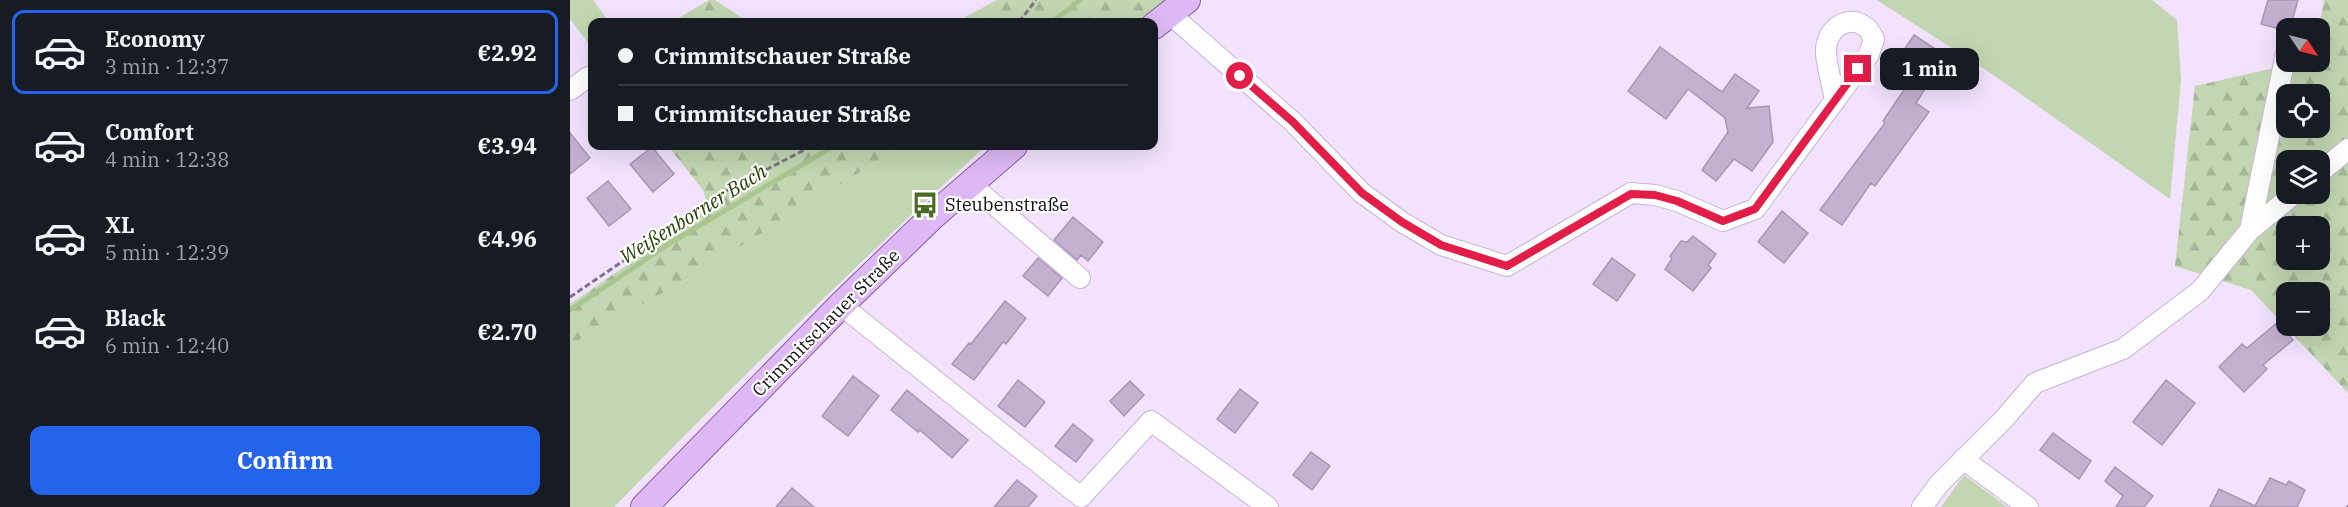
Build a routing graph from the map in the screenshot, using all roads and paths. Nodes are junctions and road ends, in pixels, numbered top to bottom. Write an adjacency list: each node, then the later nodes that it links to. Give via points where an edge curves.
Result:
1 (1036, 0): 3 (path)
2 (1170, 13): 7 (street, via 1293,122 1362,193 1441,245 1507,266 1631,194 1666,198 1723,221 1755,209)
3 (1022, 18)
4 (2282, 72): 14 (street)
5 (588, 77): 6 (street)
6 (570, 90)
7 (1835, 101)
8 (2348, 149): 11 (street)
9 (804, 150): 16 (path, via 731,188)
10 (1009, 150): 12 (main road, Crimmitschauer Straße)
11 (2330, 164)
12 (970, 184): 15 (street); 17 (main road, Crimmitschauer Straße)
13 (2282, 204): 14 (street)
14 (2250, 230): 18 (street, via 2199,291 2123,350 2035,383)
15 (1080, 278)
16 (570, 297)
17 (841, 305): 19 (street); 20 (main road, Crimmitschauer Straße)
18 (1963, 459): 22 (street); 23 (street)
19 (1076, 502): 21 (street, via 1151,421)
20 (644, 507)
21 (1268, 507)
22 (1922, 507)
23 (2028, 507)

